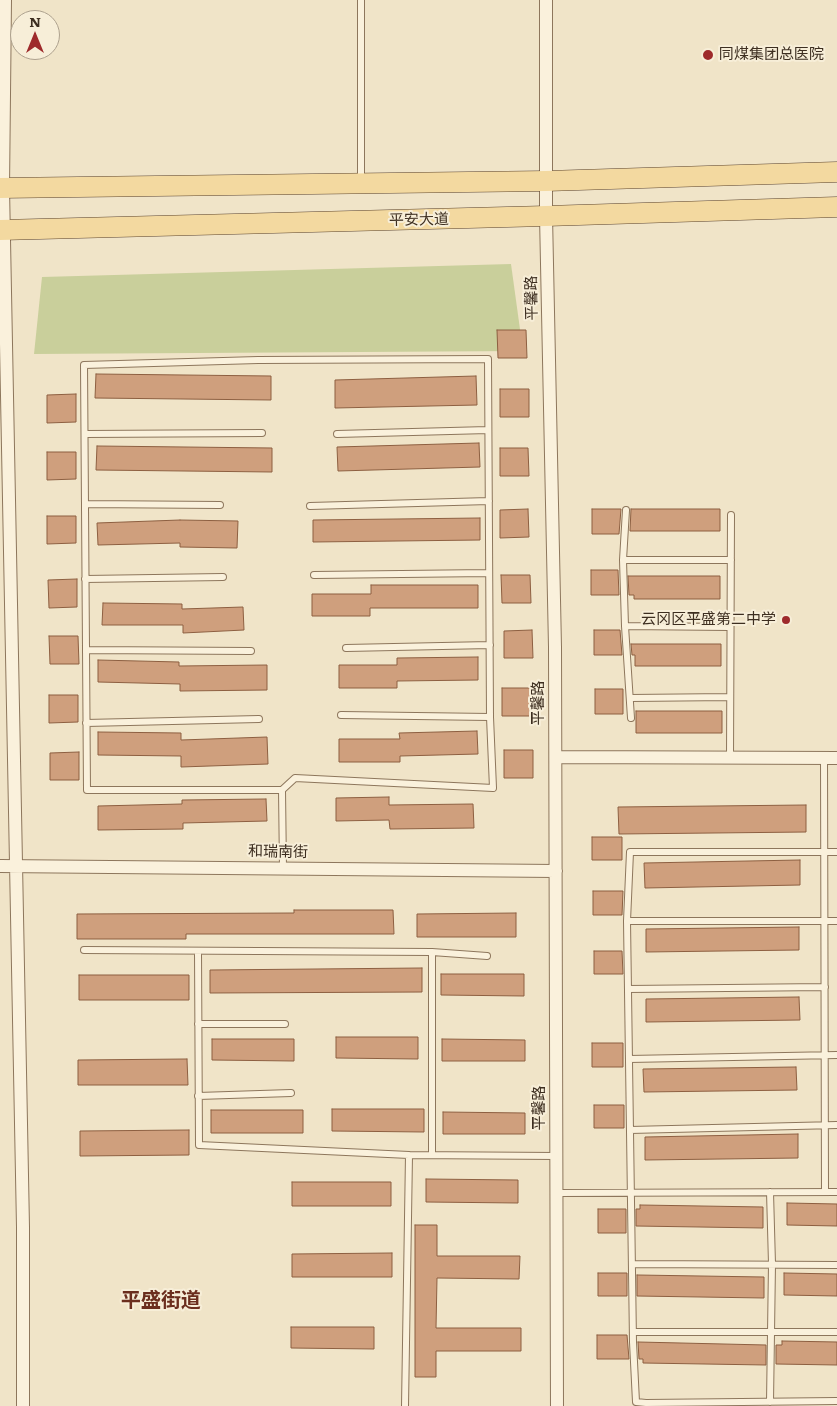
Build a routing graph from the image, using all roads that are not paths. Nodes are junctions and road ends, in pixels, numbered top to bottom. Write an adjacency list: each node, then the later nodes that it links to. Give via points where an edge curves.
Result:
1 (5, 0): 7 (street)
2 (361, 0): 6 (lane)
3 (546, 0): 5 (street, 平馨路)
4 (837, 172): 5 (main road)
5 (546, 181): 6 (main road); 9 (street, 平馨路)
6 (360, 183): 7 (main road)
7 (2, 188): 10 (street)
8 (837, 207): 9 (main road, 平安大道)
9 (546, 216): 10 (main road, 平安大道); 40 (street, 平馨路)
10 (2, 230): 48 (street)
11 (488, 430): 13 (lane, via 488,359 258,360 84,365); 14 (lane); 15 (lane)
12 (262, 433): 13 (lane)
13 (84, 434): 16 (lane)
14 (337, 434)
15 (489, 501): 18 (lane); 23 (lane)
16 (85, 504): 17 (lane); 26 (lane)
17 (220, 505)
18 (310, 506)
19 (626, 510): 21 (lane)
20 (731, 515): 22 (lane)
21 (623, 560): 22 (lane); 27 (lane)
22 (731, 560): 28 (lane)
23 (489, 573): 24 (lane); 29 (lane)
24 (314, 575)
25 (223, 577): 26 (lane)
26 (85, 579): 31 (lane)
27 (625, 626): 28 (lane); 34 (lane)
28 (730, 626): 33 (lane)
29 (490, 645): 30 (lane); 36 (lane)
30 (346, 648)
31 (86, 650): 32 (lane); 39 (lane)
32 (251, 651)
33 (730, 697): 34 (lane); 41 (lane)
34 (630, 698): 37 (lane)
35 (341, 715): 36 (lane)
36 (490, 716): 44 (lane, via 493,788 295,778)
37 (631, 718)
38 (259, 719): 39 (lane)
39 (86, 723): 44 (lane, via 87,790)
40 (556, 757): 41 (street); 50 (street, 平馨路)
41 (730, 757): 42 (street)
42 (824, 758): 43 (street); 45 (lane)
43 (837, 758)
44 (282, 790): 49 (lane)
45 (824, 852): 46 (lane); 51 (lane); 52 (lane, via 630,852)
46 (837, 852)
47 (0, 866): 48 (street, 和瑞南街)
48 (16, 866): 49 (street, 和瑞南街); 86 (street)
49 (283, 869): 50 (street, 和瑞南街)
50 (556, 872): 72 (street, 平馨路)
51 (825, 920): 52 (lane); 53 (lane); 58 (lane)
52 (627, 921): 59 (lane)
53 (837, 921)
54 (84, 950): 55 (lane)
55 (198, 951): 56 (lane); 60 (lane)
56 (432, 952): 57 (lane); 71 (lane)
57 (487, 956)
58 (825, 987): 59 (lane); 62 (lane)
59 (628, 989): 64 (lane)
60 (198, 1024): 61 (lane); 66 (lane)
61 (285, 1024)
62 (825, 1055): 63 (lane); 64 (lane); 67 (lane)
63 (837, 1055)
64 (629, 1058): 69 (lane)
65 (291, 1093): 66 (lane)
66 (198, 1096): 70 (lane, via 199,1145)
67 (825, 1124): 68 (lane); 69 (lane); 74 (lane)
68 (837, 1125)
69 (630, 1130): 77 (lane)
70 (409, 1155): 71 (lane); 87 (lane)
71 (432, 1155): 72 (lane)
72 (557, 1156): 76 (street, 平馨路)
73 (770, 1192): 74 (lane); 77 (lane); 79 (lane)
74 (825, 1192): 75 (lane)
75 (837, 1192)
76 (557, 1193): 77 (lane); 88 (street, 平馨路)
77 (631, 1194): 78 (lane)
78 (632, 1264): 79 (lane); 81 (lane)
79 (772, 1264): 80 (lane); 82 (lane)
80 (837, 1265)
81 (633, 1332): 82 (lane); 85 (lane, via 636,1402)
82 (771, 1332): 83 (lane); 85 (lane)
83 (837, 1332)
84 (837, 1401): 85 (lane)
85 (770, 1402)
86 (23, 1406)
87 (405, 1406)
88 (557, 1406)

